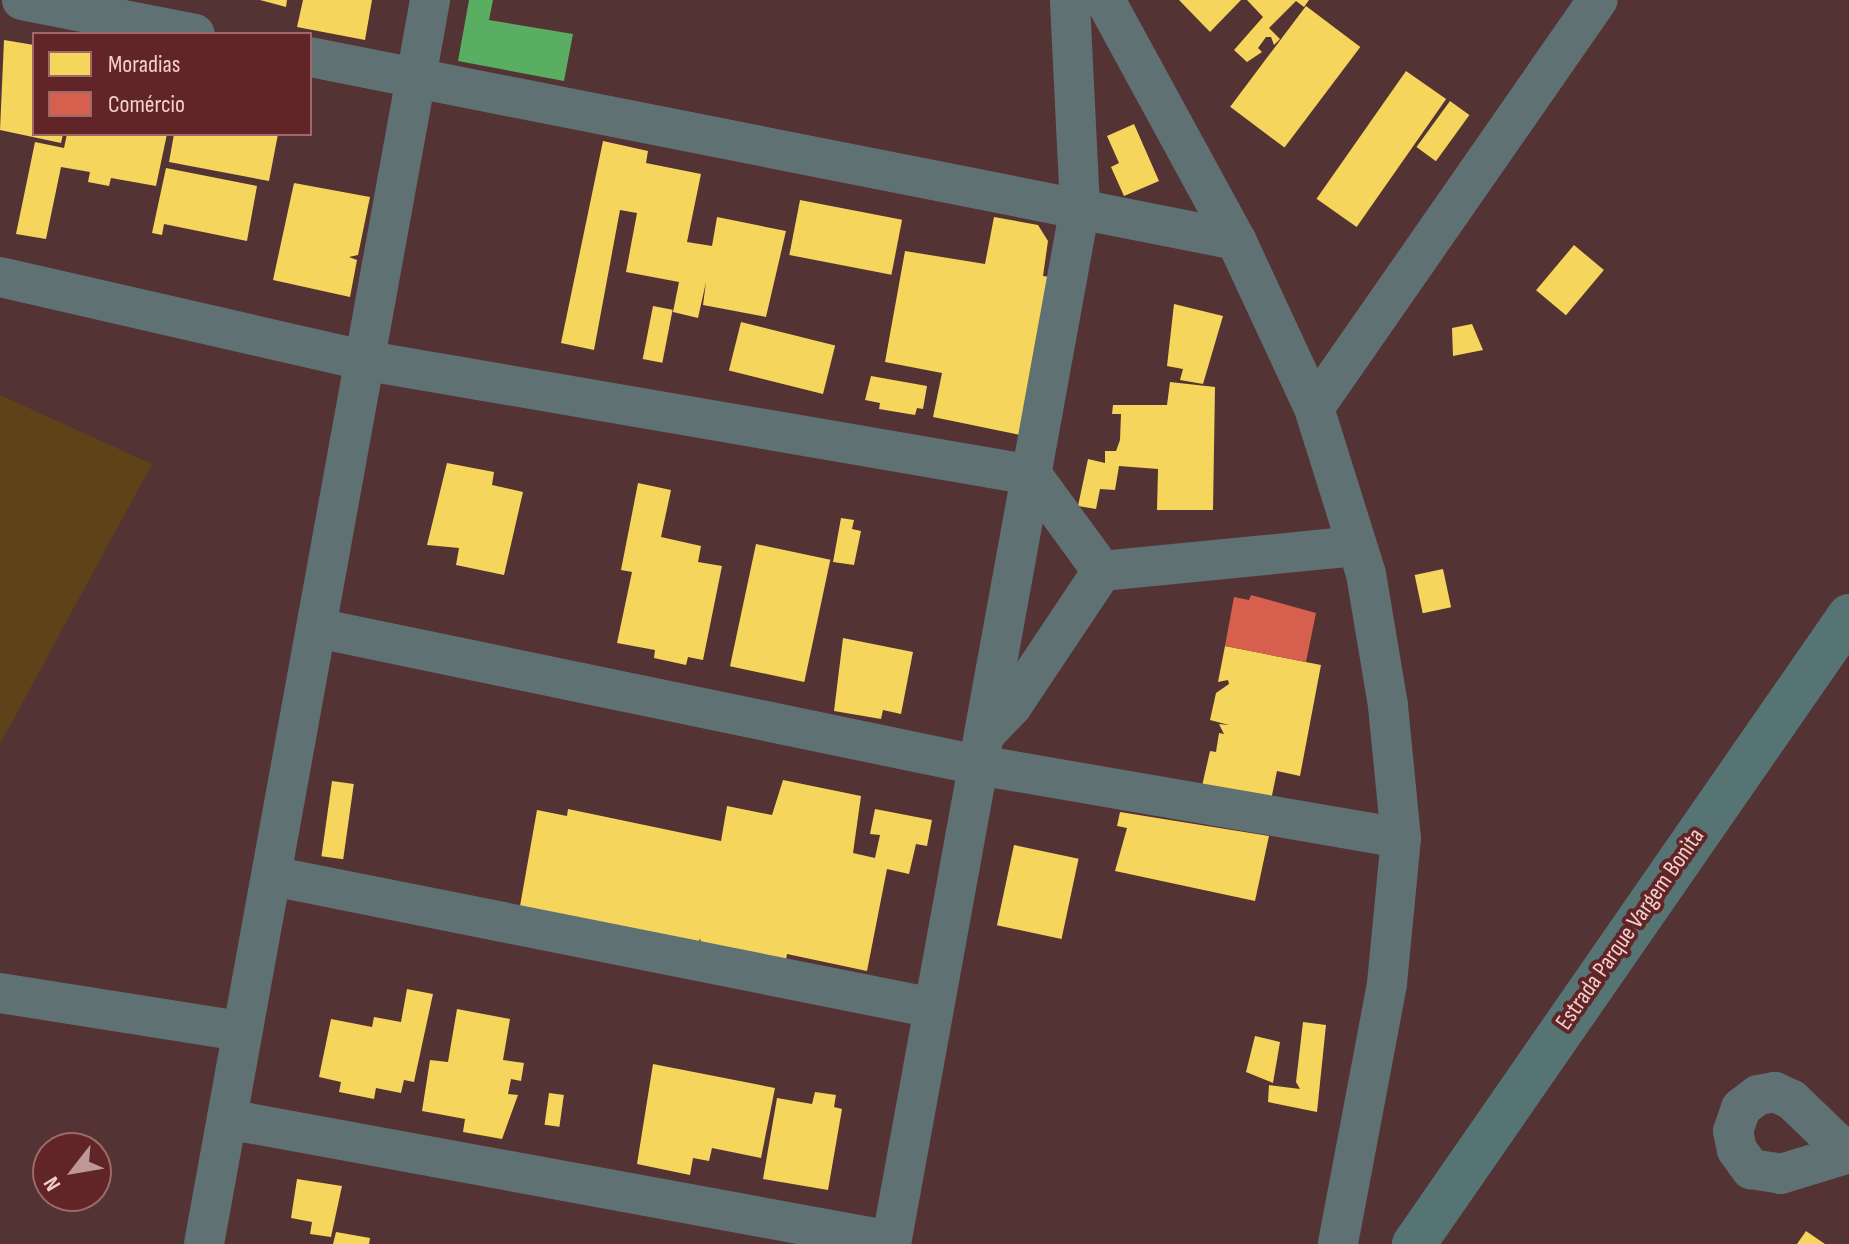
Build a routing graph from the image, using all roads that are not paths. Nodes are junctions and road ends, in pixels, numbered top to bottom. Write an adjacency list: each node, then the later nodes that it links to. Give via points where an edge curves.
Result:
1 (22, 0): 6 (street)
2 (430, 0): 8 (street)
3 (1070, 0): 9 (street)
4 (1598, 0): 13 (street)
5 (1118, 6): 10 (street)
6 (185, 32)
7 (312, 57): 8 (street)
8 (414, 77): 9 (street); 12 (street)
9 (1080, 207): 10 (street); 14 (street)
10 (1236, 240): 13 (street)
11 (0, 277): 12 (street)
12 (362, 360): 14 (street); 18 (street)
13 (1314, 408): 15 (street)
14 (1032, 475): 16 (street); 19 (street)
15 (1357, 546): 16 (street); 20 (street, via 1388,706)
16 (1102, 571): 19 (street)
17 (1849, 616): 29 (street, Estrada Parque Vargem Bonita)
18 (317, 628): 19 (street); 21 (street)
19 (981, 750): 20 (street); 23 (street)
20 (1401, 838): 28 (street, via 1387,984)
21 (272, 876): 23 (street); 24 (street)
22 (0, 993): 24 (street)
23 (933, 1008): 26 (street)
24 (240, 1031): 25 (street)
25 (227, 1119): 26 (street); 27 (street)
26 (891, 1242)
27 (204, 1244)
28 (1338, 1244)
29 (1414, 1244)

